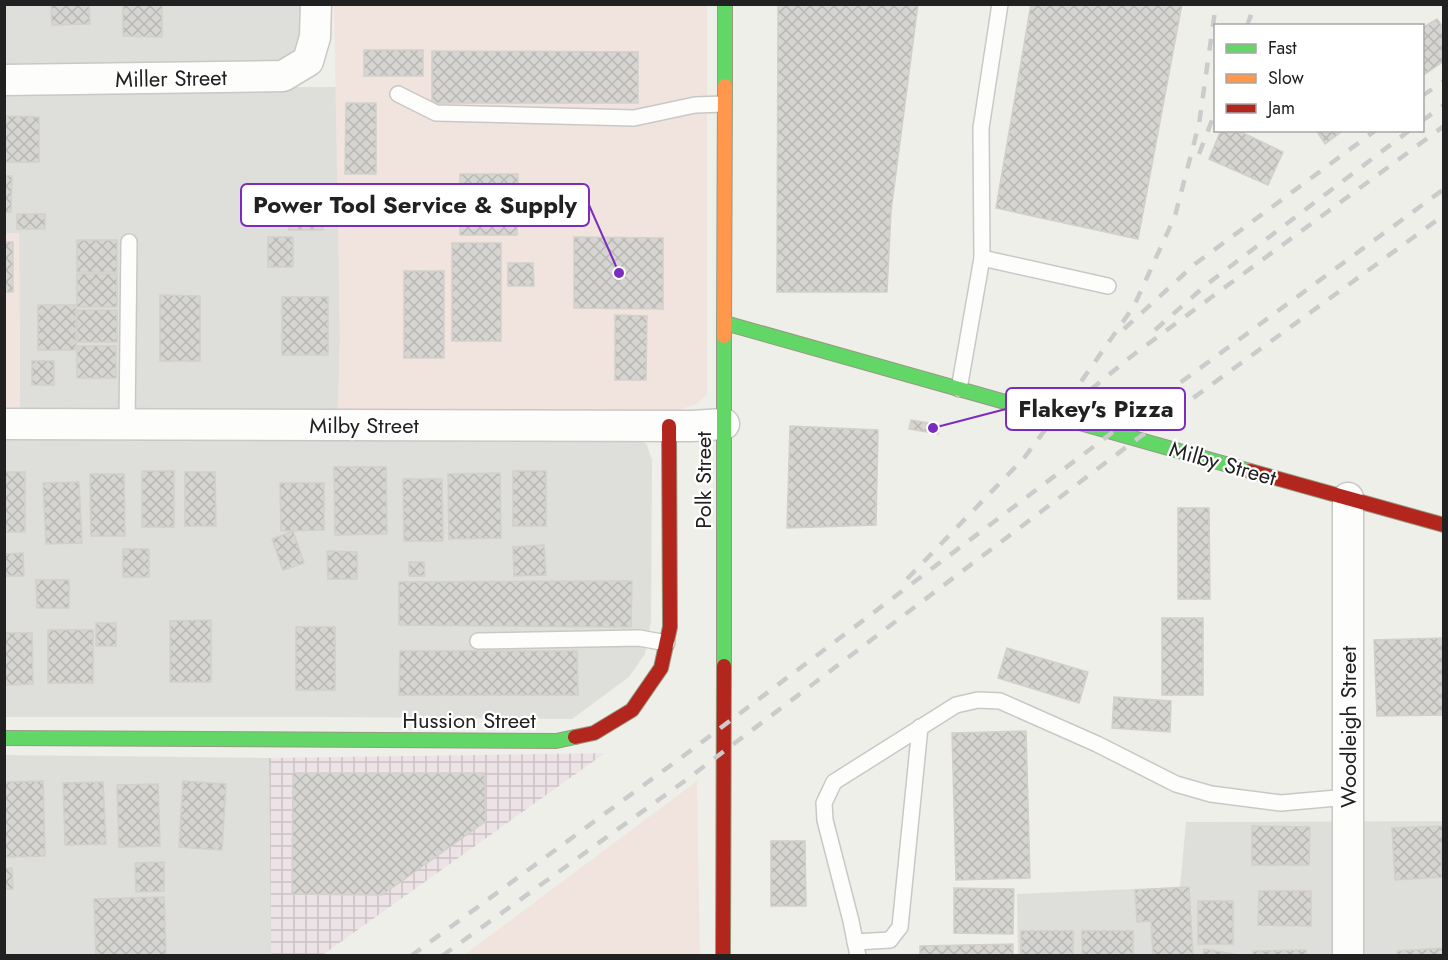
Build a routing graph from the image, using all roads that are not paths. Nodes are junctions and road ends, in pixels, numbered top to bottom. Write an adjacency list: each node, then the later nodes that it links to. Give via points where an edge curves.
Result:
1 (316, 4): 4 (street, Miller Street, via 315,37 308,61 283,76)
2 (725, 4): 6 (street, Polk Street)
3 (1000, 4): 8 (lane, via 981,128)
4 (4, 80)
5 (398, 94): 6 (lane, via 436,112 634,118 695,105)
6 (724, 104): 10 (street, Polk Street)
7 (129, 242): 13 (lane)
8 (982, 258): 9 (lane); 11 (lane)
9 (1108, 286)
10 (724, 323): 11 (street, Milby Street); 14 (street, Polk Street)
11 (959, 388): 16 (street, Milby Street)
12 (4, 424): 13 (street, Milby Street)
13 (127, 424): 15 (street, Milby Street)
14 (724, 424): 15 (street, Milby Street); 24 (street, Polk Street)
15 (669, 426): 19 (street, Hussion Street)
16 (1348, 498): 17 (street, Milby Street); 22 (street, Woodleigh Street)
17 (1443, 525)
18 (478, 641): 19 (lane, via 639,638)
19 (667, 643): 21 (street, Hussion Street, via 661,668 632,710 594,733 556,741)
20 (920, 727): 22 (lane, via 956,705 1000,701 1176,784 1211,794 1281,803); 23 (lane, via 900,927 890,940); 23 (lane, via 834,782 824,803)
21 (4, 738)
22 (1348, 797): 25 (street, Woodleigh Street)
23 (857, 949)
24 (723, 956)
25 (1348, 956)

